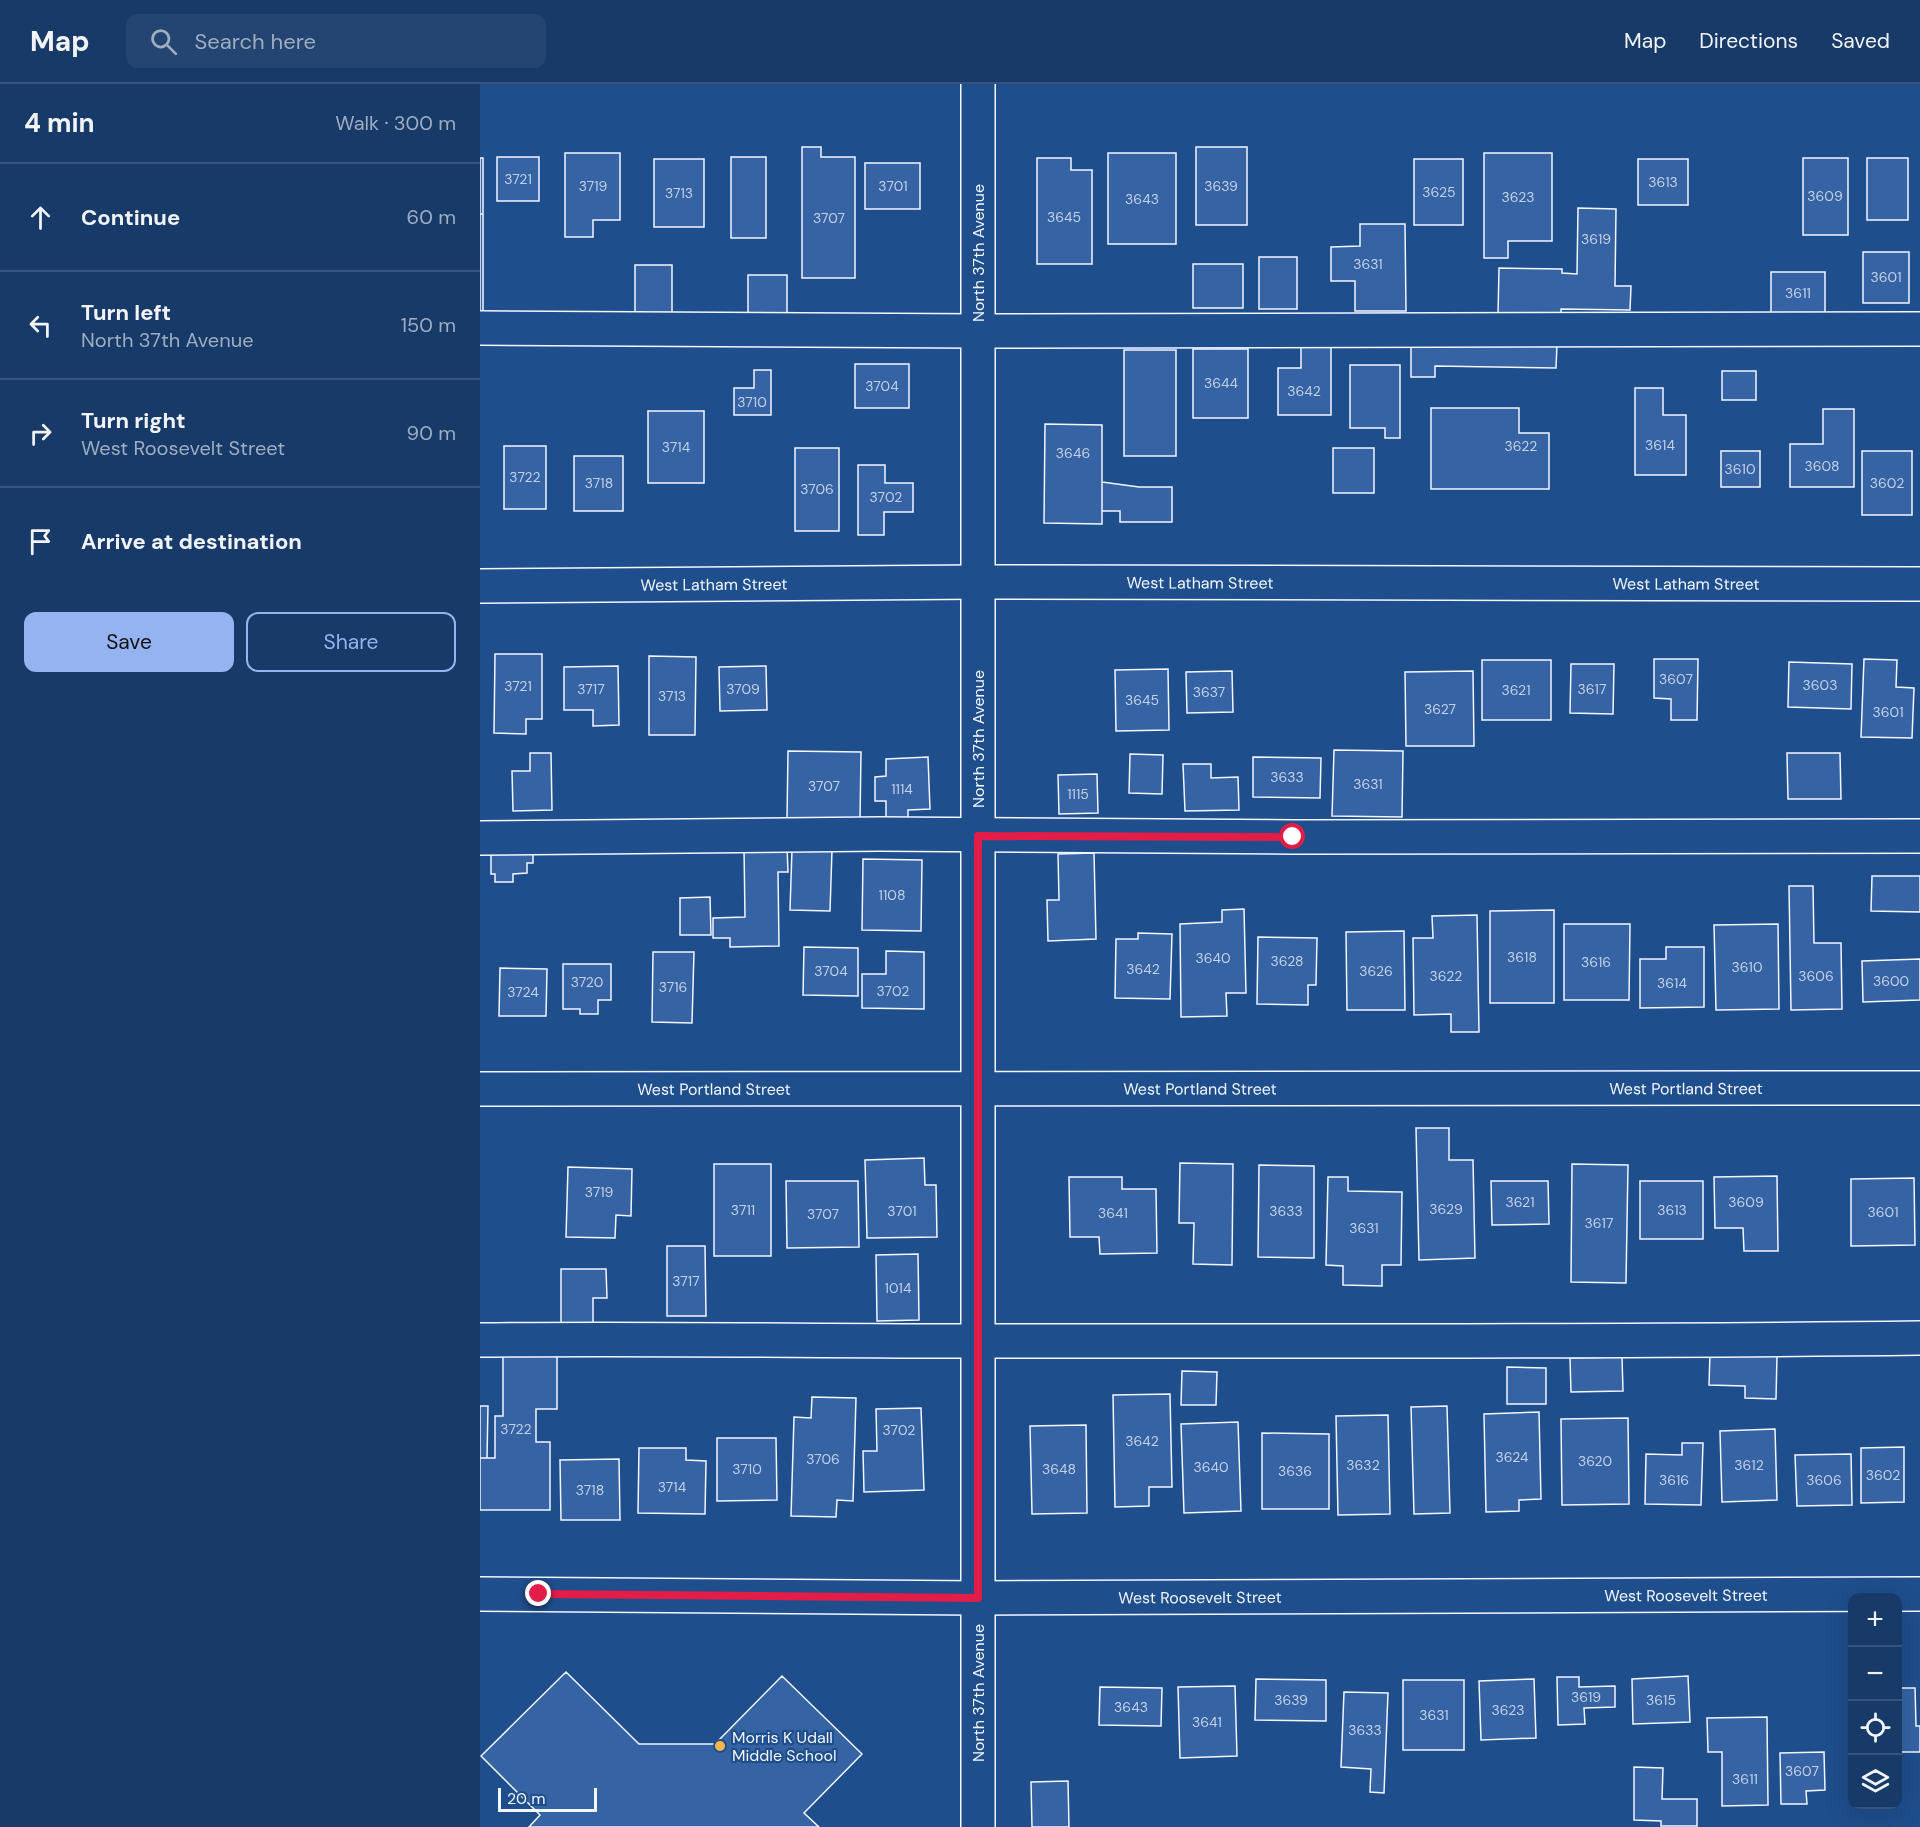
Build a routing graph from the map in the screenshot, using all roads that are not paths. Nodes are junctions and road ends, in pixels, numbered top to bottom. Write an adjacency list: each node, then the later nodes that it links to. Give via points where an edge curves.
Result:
1 (978, 84): 4 (street, North 37th Avenue)
2 (480, 328): 4 (street)
3 (1920, 329): 4 (street)
4 (978, 331): 5 (street, North 37th Avenue)
5 (978, 582): 6 (street, West Latham Street); 7 (street, West Latham Street); 8 (street, North 37th Avenue)
6 (1920, 584)
7 (480, 586)
8 (978, 836): 9 (street); 10 (street); 11 (street, North 37th Avenue)
9 (1920, 836)
10 (480, 838)
11 (978, 1087): 12 (street, West Portland Street); 13 (street, West Portland Street); 16 (street, North 37th Avenue)
12 (1920, 1088)
13 (480, 1089)
14 (1920, 1338): 16 (street)
15 (480, 1340): 16 (street)
16 (978, 1341): 19 (street, North 37th Avenue)
17 (480, 1594): 19 (street, West Roosevelt Street)
18 (1920, 1594): 19 (street, West Roosevelt Street)
19 (978, 1598): 20 (street, North 37th Avenue)
20 (978, 1827)

